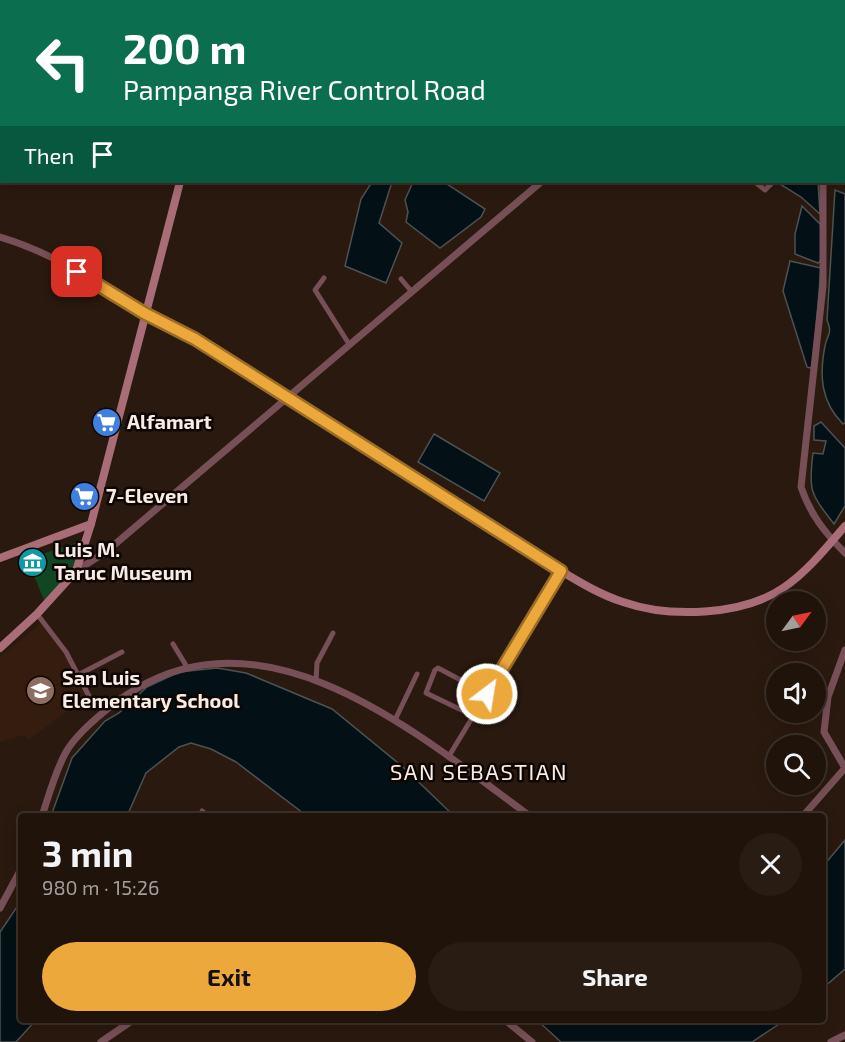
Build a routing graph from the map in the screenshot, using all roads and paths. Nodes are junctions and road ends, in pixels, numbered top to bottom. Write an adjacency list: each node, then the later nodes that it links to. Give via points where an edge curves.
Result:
1 (180, 183): 10 (main road)
2 (540, 183): 9 (street)
3 (756, 183): 4 (street, via 765,190)
4 (772, 183)
5 (823, 183): 15 (street, via 823,286 801,487 818,524)
6 (0, 237): 10 (street, via 58,261)
7 (324, 278): 11 (street, via 315,290)
8 (401, 279): 9 (street)
9 (412, 292): 11 (street)
10 (144, 313): 12 (main road, via 195,339); 13 (main road)
11 (349, 344): 12 (street)
12 (287, 398): 18 (street, via 107,551); 19 (main road)
13 (91, 524): 17 (main road); 18 (main road)
14 (845, 526): 15 (main road)
15 (833, 540): 16 (street); 19 (main road, via 785,587 739,608 690,612 636,606 607,596)
16 (845, 554)
17 (0, 558)
18 (76, 571): 20 (main road)
19 (561, 571): 30 (street)
20 (37, 614): 23 (main road); 28 (street)
21 (333, 633): 29 (street, via 317,663)
22 (173, 644): 26 (street)
23 (0, 648)
24 (845, 650): 35 (street, via 828,697 825,732)
25 (122, 652): 28 (street)
26 (187, 667): 29 (street, via 232,662); 31 (street, via 150,681)
27 (417, 674): 33 (street)
28 (78, 675): 31 (street, via 92,702)
29 (316, 681): 33 (street)
30 (487, 694): 32 (street); 32 (street, via 438,668 435,670 426,693)
31 (105, 709): 37 (street, via 67,750)
32 (474, 716): 34 (street)
33 (395, 720): 34 (street)
34 (449, 756): 39 (street)
35 (845, 768): 40 (street)
36 (202, 811): 38 (street)
37 (43, 813)
38 (204, 813)
39 (526, 813)
40 (806, 813)
41 (18, 875): 42 (street)
42 (0, 908)
43 (129, 1023): 46 (street)
44 (509, 1023): 47 (street)
45 (845, 1035): 48 (street)
46 (101, 1042)
47 (532, 1042)
48 (831, 1042)

